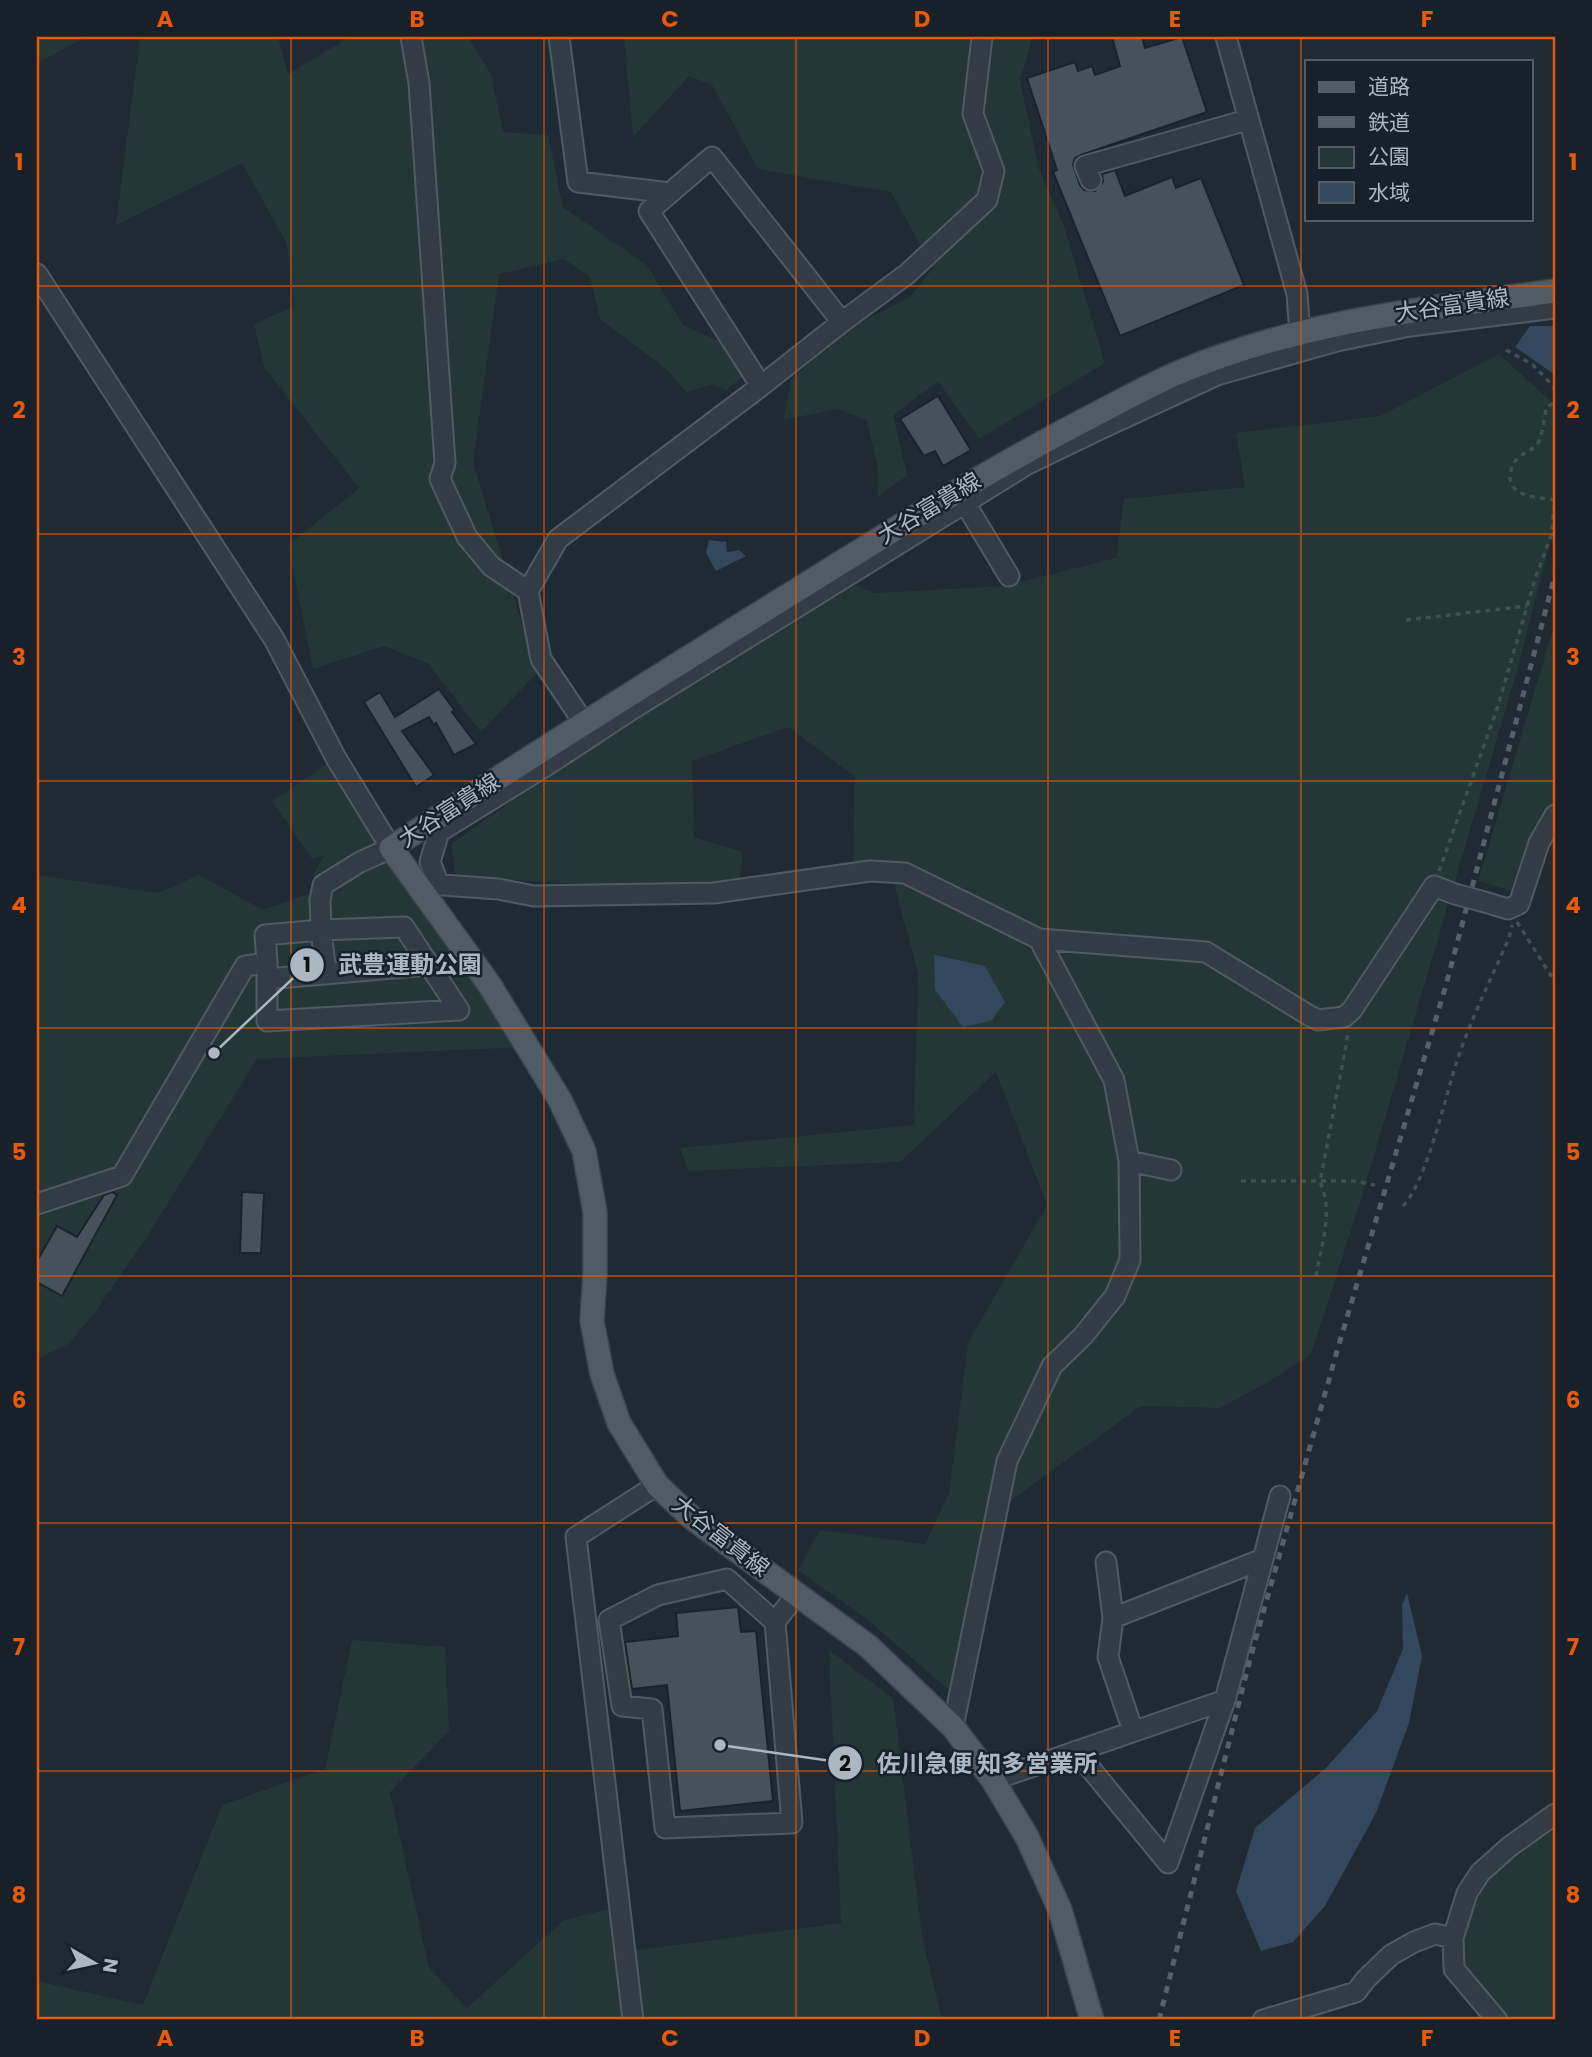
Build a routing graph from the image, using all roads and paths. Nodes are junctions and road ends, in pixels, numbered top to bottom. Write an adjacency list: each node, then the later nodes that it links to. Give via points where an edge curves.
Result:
1 (411, 37): 19 (street, via 419,83 445,463 440,479 467,537 491,566)
2 (559, 37): 7 (street, via 578,183)
3 (982, 37): 11 (street, via 973,114 994,171 987,200 907,274)
4 (1226, 37): 5 (street)
5 (1247, 120): 6 (street, via 1085,166); 12 (street, via 1297,294)
6 (1091, 180)
7 (670, 192): 11 (street, via 712,157); 14 (street, via 649,211)
8 (37, 274): 24 (street, via 274,639 336,758)
9 (1555, 290): 12 (main road, 大谷富貴線, via 1386,314)
10 (1555, 308): 17 (street, via 1410,326 1217,375)
11 (842, 322): 14 (street)
12 (1300, 334): 17 (main road, 大谷富貴線, via 1177,373 1037,444)
13 (1507, 350): 15 (path, via 1532,364)
14 (761, 386): 19 (street, via 558,539)
15 (1555, 388)
16 (1555, 399): 20 (path, via 1546,409 1539,440 1518,458 1511,472 1514,489 1555,500 1551,536)
17 (961, 497): 18 (street); 22 (main road, 大谷富貴線); 25 (street, via 439,832)
18 (1009, 576)
19 (528, 591): 22 (street, via 541,659)
20 (1527, 606): 21 (path); 26 (path, via 1497,709)
21 (1406, 620)
22 (584, 723): 24 (main road, 大谷富貴線)
23 (1555, 815): 26 (street, bridge, via 1539,843 1519,904 1508,909)
24 (391, 848): 25 (main road, 大谷富貴線); 27 (street, via 323,885)
25 (428, 884): 28 (street, via 498,889 534,897 714,893 870,871 905,873); 42 (main road, 大谷富貴線, via 560,1100 584,1151 595,1212 592,1321 602,1374 619,1423)
26 (1434, 886): 33 (street)
27 (321, 930): 29 (street, via 404,927); 30 (street, via 265,935); 31 (street)
28 (1039, 939): 33 (street, via 1206,953 1318,1020); 34 (street, via 1114,1080)
29 (428, 965): 30 (street, via 459,1010 267,1021); 31 (street)
30 (267, 971): 31 (street); 39 (street, via 245,966 122,1176)
31 (326, 974)
32 (1555, 982): 40 (path, via 1514,918 1457,1059 1422,1172)
33 (1347, 1015): 37 (path, via 1348,1035)
34 (1129, 1161): 35 (street); 50 (street, via 1130,1260 1115,1296 1052,1366 1007,1461)
35 (1171, 1170)
36 (1241, 1181): 37 (path)
37 (1320, 1182): 38 (path); 41 (path, via 1328,1209)
38 (1376, 1185)
39 (37, 1204)
40 (1403, 1206)
41 (1315, 1276)
42 (657, 1485): 46 (main road, 大谷富貴線, via 692,1518); 56 (street, via 576,1537)
43 (1280, 1496): 44 (street)
44 (1263, 1559): 47 (street); 49 (street)
45 (1106, 1562): 47 (street)
46 (797, 1594): 48 (street); 50 (main road, 大谷富貴線, via 868,1646)
47 (1113, 1618): 51 (street, via 1108,1657)
48 (775, 1622): 48 (street, via 727,1579 658,1595 609,1620 622,1706 652,1709 665,1828 792,1823)
49 (1225, 1700): 51 (street); 52 (street, via 1168,1863)
50 (953, 1727): 53 (main road, 大谷富貴線)
51 (1133, 1731): 52 (street)
52 (1076, 1751): 53 (street)
53 (993, 1780): 57 (main road, 大谷富貴線, via 1027,1837 1060,1910)
54 (1555, 1814): 55 (street, via 1480,1873)
55 (1452, 1938): 58 (street, via 1435,1934 1414,1942 1391,1955 1356,1992); 59 (street, via 1454,1969)
56 (633, 2020)
57 (1092, 2020)
58 (1263, 2020)
59 (1497, 2020)

